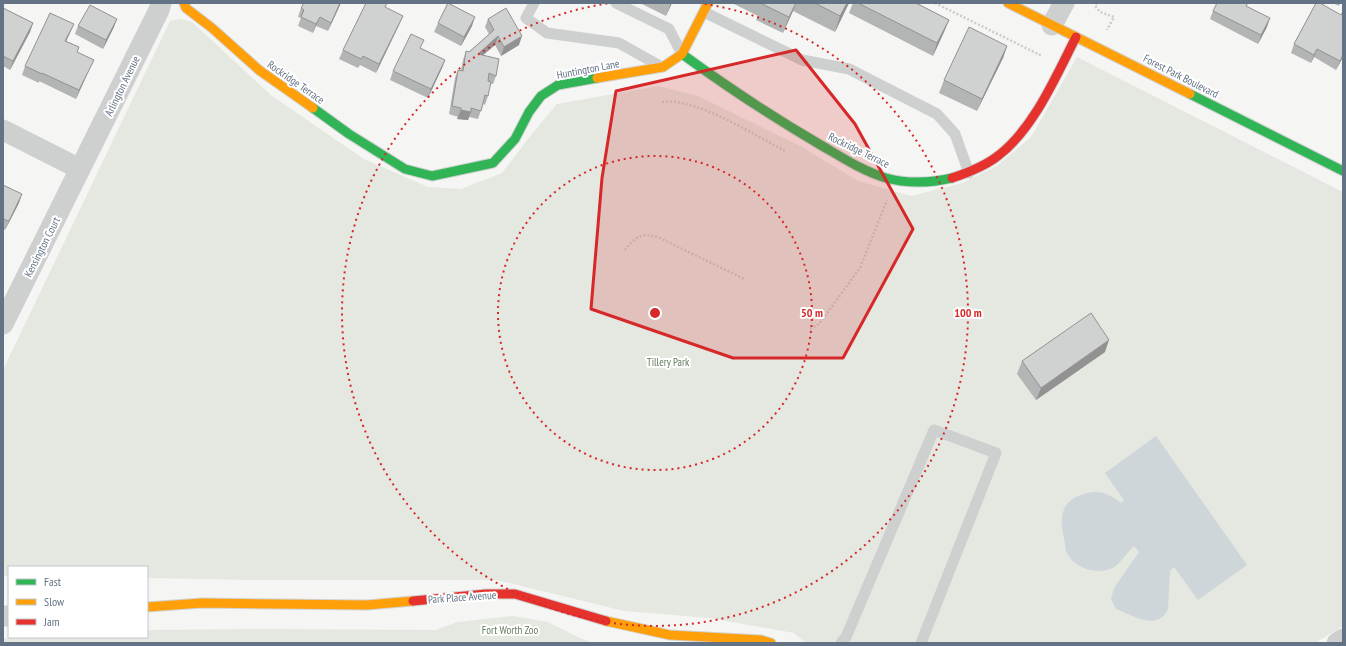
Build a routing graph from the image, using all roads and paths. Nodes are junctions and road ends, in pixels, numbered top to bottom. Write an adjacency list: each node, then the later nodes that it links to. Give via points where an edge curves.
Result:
1 (161, 3): 17 (street, Arlington Avenue, via 160,10)
2 (184, 3): 18 (street, Rockridge Terrace, via 186,8 259,70 349,134)
3 (534, 3): 13 (lane, via 526,18 547,33 618,42)
4 (616, 3): 11 (lane, via 669,29)
5 (935, 3): 12 (path)
6 (1008, 3): 9 (street, Forest Park Boulevard)
7 (1064, 3): 9 (street)
8 (706, 8): 11 (street, Huntington Lane); 20 (lane, via 802,60 849,69 938,114 955,134)
9 (1052, 25): 10 (street, Forest Park Boulevard)
10 (1076, 37): 19 (street, Forest Park Boulevard); 20 (street, Rockridge Terrace, via 1038,107 1020,133 1001,155)
11 (682, 54): 13 (street, Huntington Lane); 20 (street, Rockridge Terrace, via 724,86 787,126 874,173 911,183 934,182)
12 (1039, 55)
13 (663, 67): 18 (street, Huntington Lane, via 558,85 541,96 515,139 493,163 432,176)
14 (662, 102): 16 (path, via 680,102 700,109)
15 (3, 130): 17 (street)
16 (786, 152)
17 (80, 169): 24 (street, Kensington Court)
18 (405, 169)
19 (1343, 171)
20 (969, 173)
21 (887, 200): 25 (path, via 860,268 819,324)
22 (625, 250): 23 (path, via 633,240 645,234 650,235)
23 (746, 280)
24 (3, 324)
25 (810, 329)
26 (148, 607): 28 (street, Park Place Avenue, via 202,603 367,605 486,594 515,594 627,627 670,635 761,640)
27 (1343, 639): 31 (street)
28 (771, 643)
29 (841, 643): 30 (lane, via 846,637 934,430 996,453)
30 (921, 643)
31 (1337, 643)

